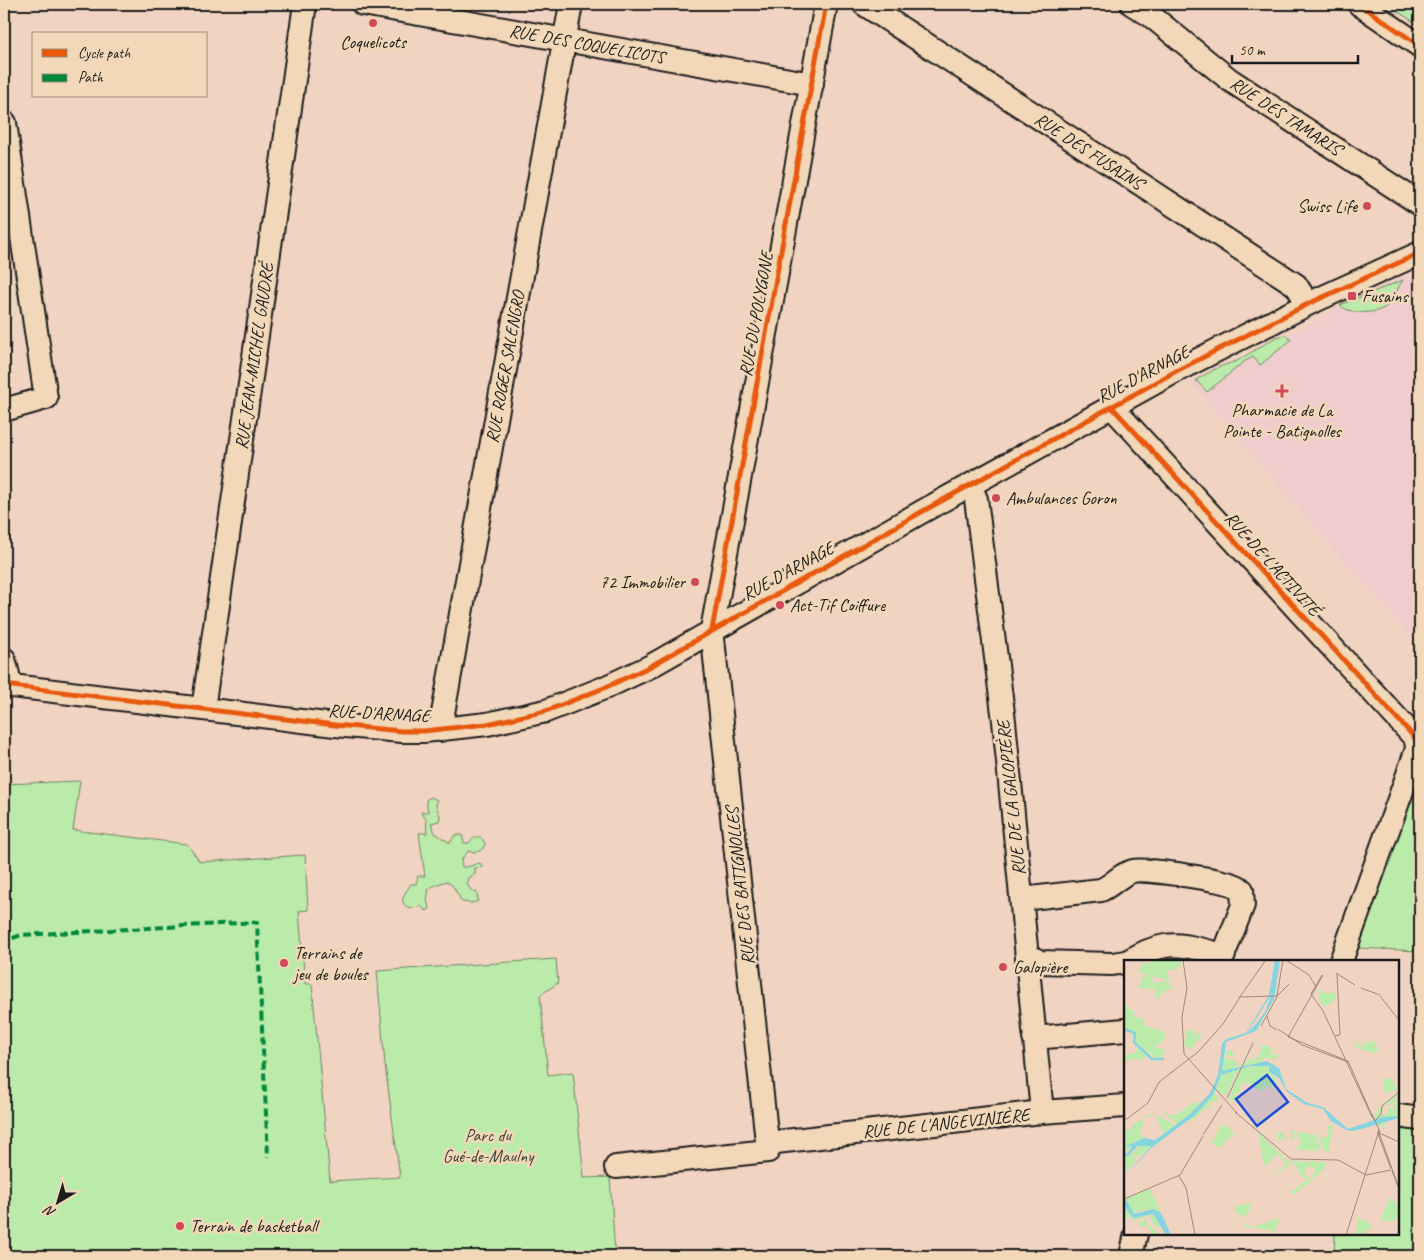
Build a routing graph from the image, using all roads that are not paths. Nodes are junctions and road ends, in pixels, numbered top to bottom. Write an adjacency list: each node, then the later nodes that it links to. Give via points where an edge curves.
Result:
1 (305, 4): 21 (street, RUE JEAN-MICHEL GAUDRÉ)
2 (362, 4): 8 (street, RUE DES COQUELICOTS)
3 (571, 4): 8 (street, RUE ROGER SALENGRO)
4 (826, 4): 10 (street, RUE DU POLYGONE)
5 (864, 4): 14 (street, RUE DES FUSAINS, via 1296,285)
6 (1132, 4): 12 (street, RUE DES TAMARIS, via 1230,80)
7 (1359, 4): 9 (street)
8 (564, 40): 10 (street, RUE DES COQUELICOTS); 22 (street, RUE ROGER SALENGRO)
9 (1420, 46)
10 (812, 84): 18 (street, RUE DU POLYGONE)
11 (5, 123): 16 (street, via 46,398)
12 (1420, 204)
13 (1420, 253): 14 (street, RUE D'ARNAGE)
14 (1308, 304): 15 (street, RUE D'ARNAGE)
15 (1111, 406): 17 (street, RUE D'ARNAGE); 27 (street, RUE DE L'ACTIVITÉ, via 1416,739 1417,750)
16 (4, 410)
17 (970, 486): 18 (street, RUE D'ARNAGE); 23 (street, RUE DE LA GALOPIÈRE, via 976,499 1004,721)
18 (712, 630): 22 (street, RUE D'ARNAGE, via 649,667 546,711); 35 (street, RUE DES BATIGNOLLES)
19 (4, 659): 20 (street)
20 (7, 685): 21 (street, RUE D'ARNAGE)
21 (203, 709): 22 (street, RUE D'ARNAGE, via 402,731)
22 (440, 730)
23 (1022, 899): 24 (street, RUE DE LA GALOPIÈRE); 25 (street, via 1101,890 1124,874 1137,870 1235,885 1242,890 1243,905)
24 (1027, 954): 28 (street, via 1040,962); 30 (street, RUE DE LA GALOPIÈRE)
25 (1222, 958): 26 (street, via 1186,947 1166,946)
26 (1131, 960)
27 (1341, 960)
28 (1124, 962)
29 (1124, 1030): 30 (street)
30 (1034, 1038): 32 (street, RUE DE LA GALOPIÈRE)
31 (1124, 1106): 32 (street, RUE DE L'ANGEVINIÈRE)
32 (1042, 1112): 35 (street, RUE DE L'ANGEVINIÈRE)
33 (1399, 1116): 34 (street)
34 (1420, 1119)
35 (768, 1147): 36 (street)
36 (616, 1167)
37 (1136, 1235): 38 (street)
38 (1130, 1256)

